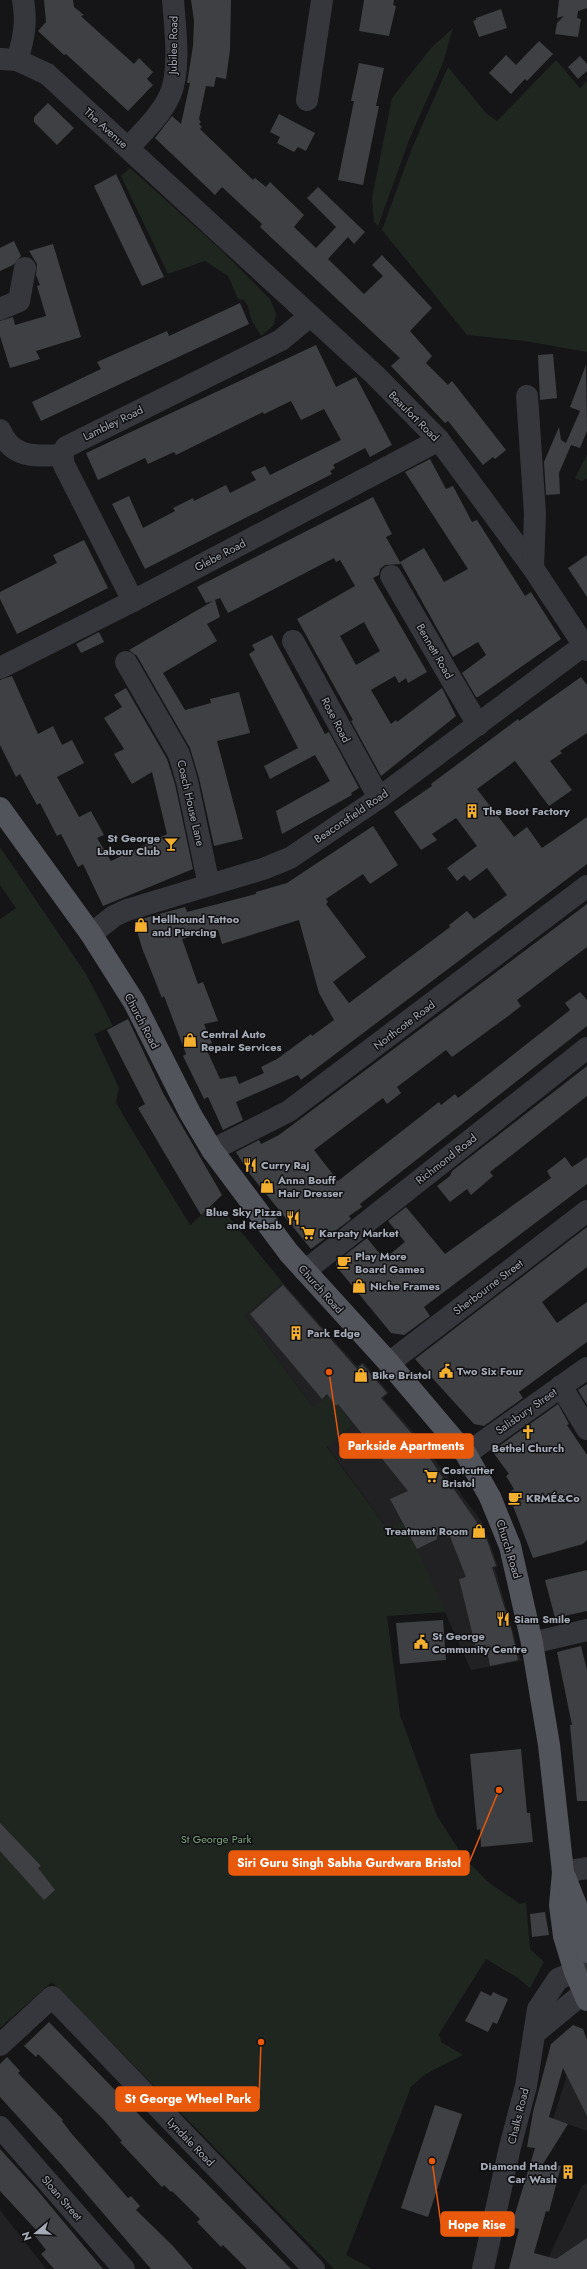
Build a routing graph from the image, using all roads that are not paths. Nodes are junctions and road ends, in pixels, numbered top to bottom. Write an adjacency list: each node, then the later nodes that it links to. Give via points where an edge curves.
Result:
1 (23, 0): 4 (street, via 26,14 24,38)
2 (173, 0): 6 (street, Jubilee Road, via 175,70 170,94 157,116)
3 (322, 0): 5 (street)
4 (9, 59): 6 (street, The Avenue, via 47,74)
5 (307, 100)
6 (128, 148): 7 (street, The Avenue)
7 (202, 216): 10 (street, Beaufort Road)
8 (25, 268): 9 (street, via 19,301)
9 (0, 309)
10 (310, 316): 13 (street, Beaufort Road); 14 (street, Lambley Road, via 281,340 66,447)
11 (527, 396): 15 (street, via 535,514)
12 (0, 430): 14 (street, via 15,450 31,457)
13 (439, 440): 15 (street, Beaufort Road); 17 (street, Glebe Road)
14 (62, 455): 17 (street, via 64,465)
15 (533, 568): 19 (street, Beaufort Road)
16 (391, 576): 22 (street, Bennett Road)
17 (133, 601): 21 (street, Glebe Road)
18 (293, 641): 23 (street, Rose Road)
19 (585, 648): 22 (street, Beaconsfield Road)
20 (126, 662): 25 (street, Coach House Lane, via 179,754)
21 (0, 668)
22 (478, 725): 23 (street, Beaconsfield Road)
23 (379, 798): 25 (street, Beaconsfield Road, via 290,858)
24 (0, 808): 27 (main road, Church Road)
25 (209, 885): 27 (street, Beaconsfield Road, via 118,914)
26 (587, 886): 29 (street, Northcote Road, via 289,1111)
27 (91, 934): 29 (main road, Church Road, via 134,1002 186,1106)
28 (587, 1048): 31 (street, Richmond Road)
29 (212, 1150): 31 (main road, Church Road)
30 (587, 1212): 32 (street, Sherbourne Street)
31 (305, 1271): 32 (main road, Church Road)
32 (388, 1363): 36 (main road, Church Road)
33 (587, 1368): 34 (street, Salisbury Street)
34 (561, 1386): 35 (street); 36 (street, Salisbury Street)
35 (587, 1429)
36 (466, 1454): 38 (main road, Church Road, via 490,1497 510,1546)
37 (587, 1630): 38 (street)
38 (532, 1643): 40 (main road, Church Road, via 549,1745)
39 (587, 1868): 40 (street)
40 (563, 1872): 41 (main road, Church Road, via 576,1905); 42 (main road, Church Road, via 560,1905 564,1936)
41 (587, 1952)
42 (581, 1971): 43 (main road, Church Road); 44 (street, Chalks Road, via 558,1979 552,1986 538,2009)
43 (586, 1994): 44 (street)
44 (534, 2033): 49 (street, Chalks Road, via 526,2086)
45 (0, 2045): 48 (street, Lyndale Road, via 52,1997)
46 (0, 2127): 47 (street, Sloan Street)
47 (124, 2269)
48 (314, 2269)
49 (484, 2269)

